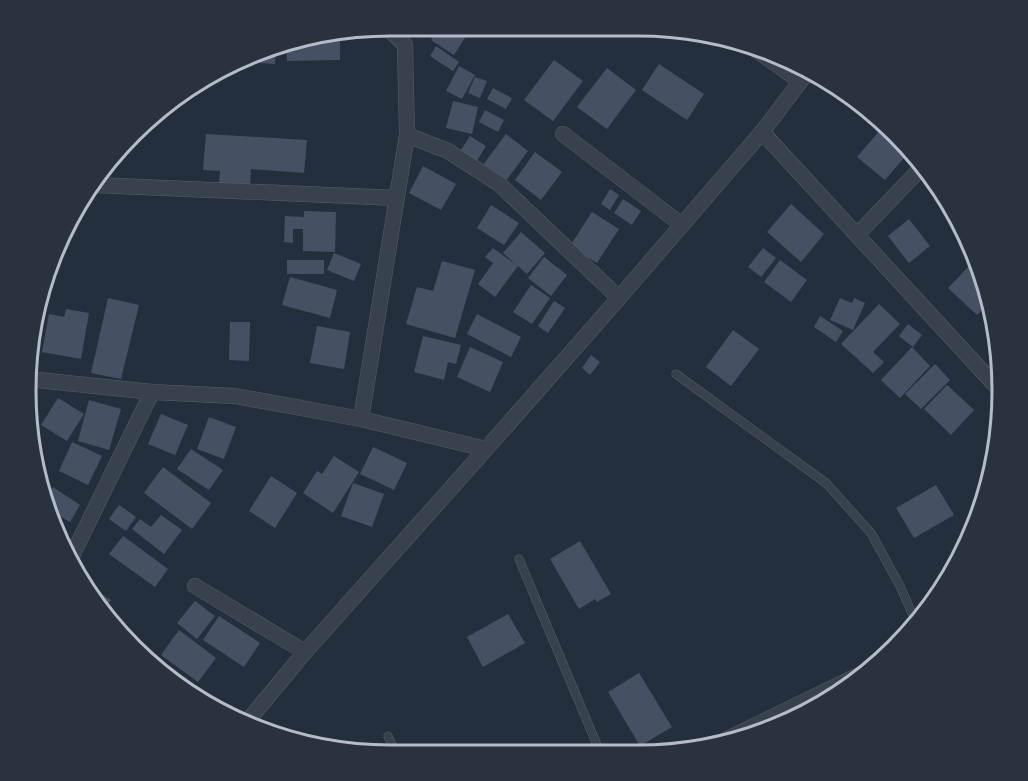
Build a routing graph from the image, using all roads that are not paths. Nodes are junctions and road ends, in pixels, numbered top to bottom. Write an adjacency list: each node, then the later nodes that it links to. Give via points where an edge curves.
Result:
1 (396, 36): 5 (street, via 405,45)
2 (803, 78): 3 (street)
3 (762, 132): 9 (street); 10 (street)
4 (563, 134): 9 (street)
5 (407, 135): 8 (street); 11 (street, via 448,151 498,183)
6 (917, 172): 10 (street)
7 (102, 185): 8 (street)
8 (397, 198): 16 (street)
9 (682, 225): 11 (street)
10 (857, 235): 14 (street)
11 (619, 298): 17 (street)
12 (676, 374): 21 (lane, via 826,483 871,533)
13 (36, 380): 15 (street)
14 (992, 380)
15 (152, 392): 16 (street, via 235,396); 18 (street)
16 (361, 419): 17 (street)
17 (486, 449): 22 (street)
18 (75, 550)
19 (519, 559): 28 (lane)
20 (195, 586): 22 (street)
21 (912, 614)
22 (304, 652): 24 (street)
23 (844, 678): 25 (lane)
24 (251, 716)
25 (737, 730)
26 (388, 736): 27 (lane)
27 (392, 745)
28 (597, 745)

